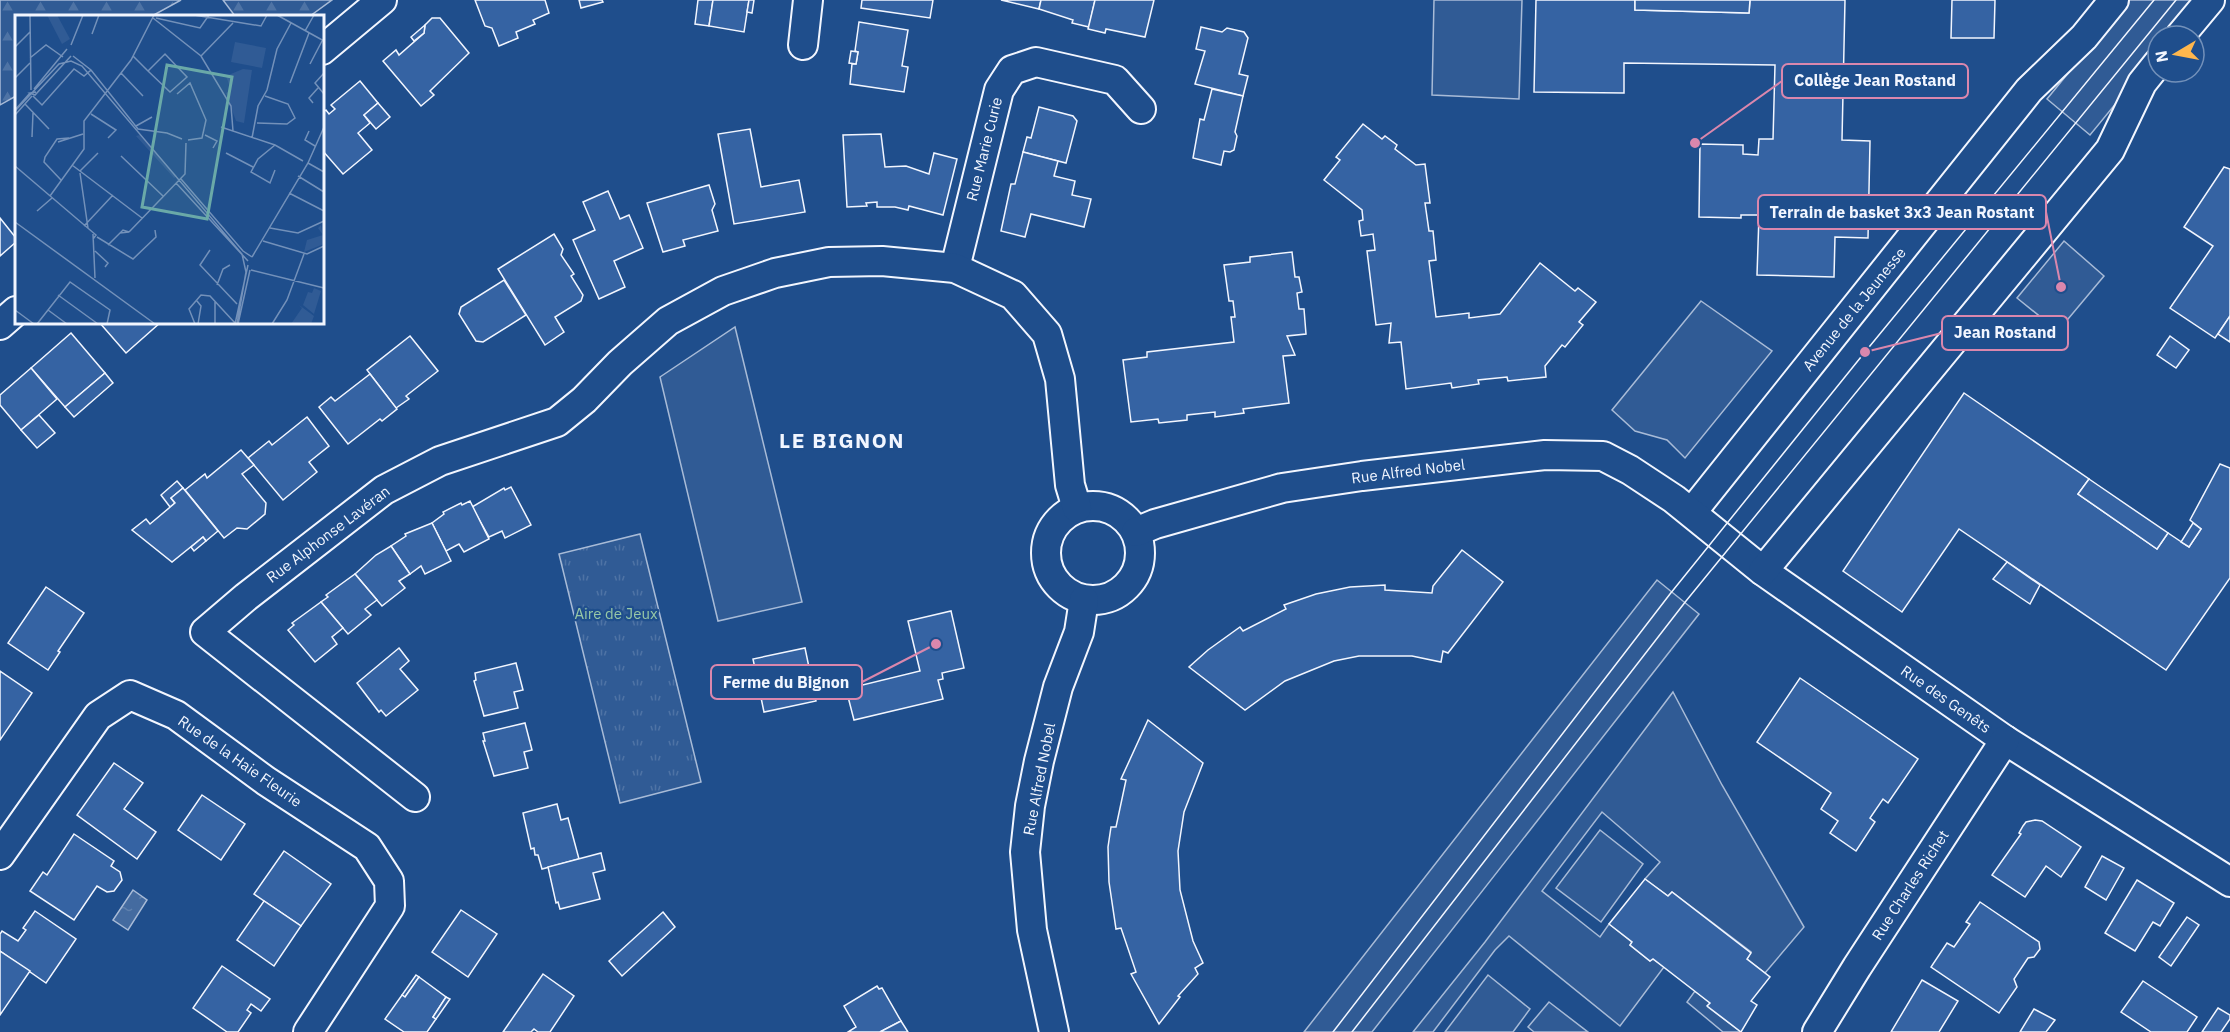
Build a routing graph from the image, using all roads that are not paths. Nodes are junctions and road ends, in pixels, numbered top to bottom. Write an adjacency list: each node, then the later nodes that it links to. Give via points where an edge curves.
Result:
1 (382, 0): 7 (street)
2 (808, 0): 6 (street)
3 (2114, 0): 13 (street, Avenue de la Jeunesse, via 2084,37 2029,90)
4 (2210, 0): 5 (street)
5 (2190, 24)
6 (803, 45)
7 (324, 48)
8 (2146, 78): 16 (street, via 2110,150)
9 (1141, 109): 10 (street, Rue Marie Curie, via 1115,80 1036,62 1012,70 999,90)
10 (955, 268): 14 (street, Rue Alphonse Lavéran, via 1013,295 1047,334 1060,379 1070,485); 19 (street, Rue Alphonse Lavéran, via 882,261 829,262 775,273 723,291 668,321 558,422 440,461 384,490 205,632)
11 (15, 312): 12 (street)
12 (0, 325)
13 (1683, 505): 15 (street, Rue Alfred Nobel, via 1603,456 1545,455 1282,488); 16 (street, Rue des Genêts)
14 (1077, 508): 15 (street, via 1091,505 1117,512); 17 (street, via 1053,527 1046,557 1058,585)
15 (1136, 532): 17 (street, via 1140,562 1126,588 1100,601)
16 (1763, 571): 18 (street, Rue des Genêts)
17 (1084, 600): 23 (street, Rue Alfred Nobel, via 1079,632 1058,687 1039,761 1025,852 1032,930)
18 (2005, 740): 21 (street, Rue des Genêts); 24 (street, Rue Charles Richet)
19 (416, 797)
20 (0, 855): 22 (street, Rue de la Haie Fleurie, via 98,716 130,695 176,715 266,781 367,847 389,881 390,906)
21 (2230, 882)
22 (308, 1032)
23 (1054, 1032)
24 (1817, 1032)

